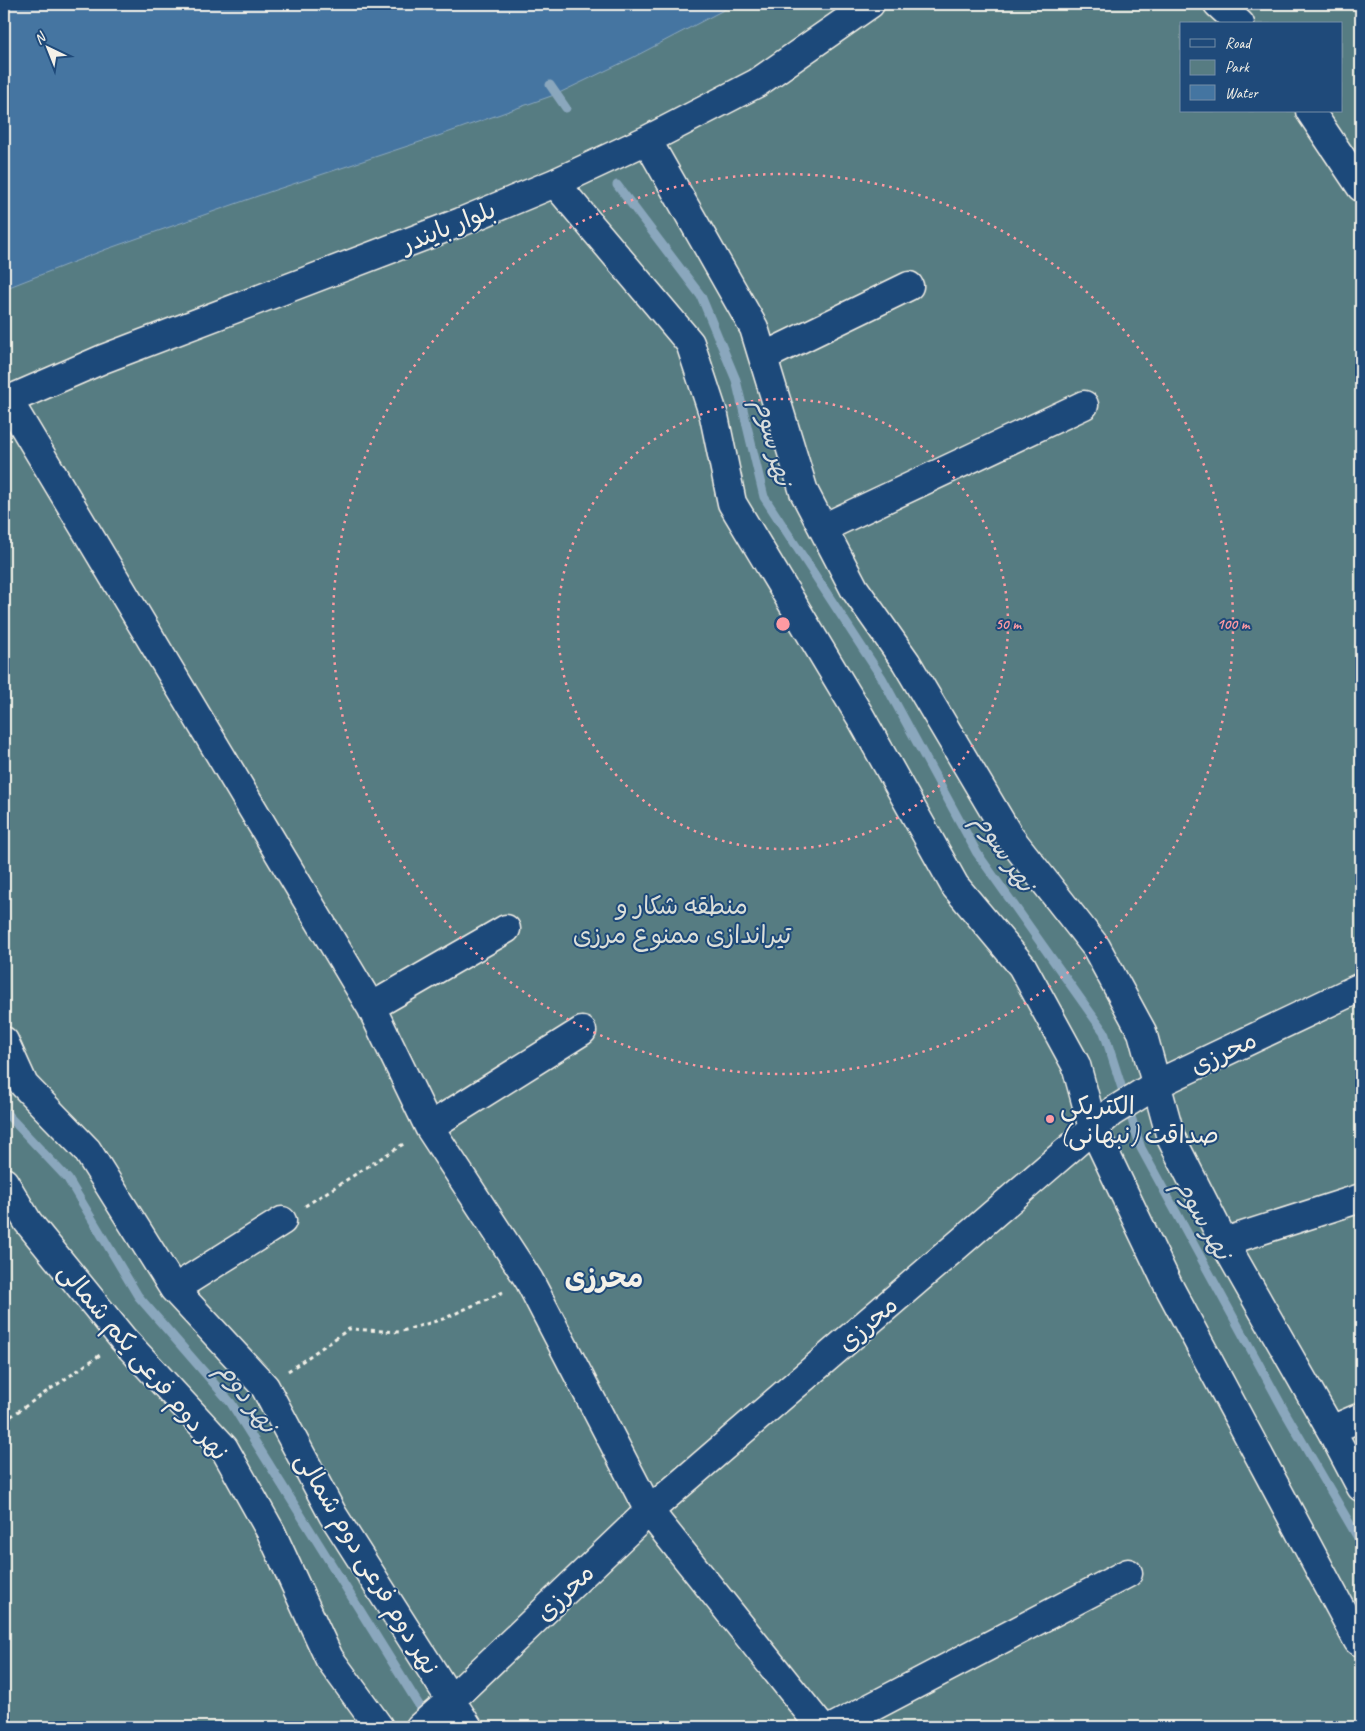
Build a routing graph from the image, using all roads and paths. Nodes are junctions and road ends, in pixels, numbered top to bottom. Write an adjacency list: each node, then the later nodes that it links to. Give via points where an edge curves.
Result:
1 (870, 4): 5 (street, بلوار بایندر, via 757,83)
2 (1218, 4): 3 (street)
3 (1238, 22)
4 (1311, 112): 7 (street)
5 (647, 140): 6 (street, بلوار بایندر); 9 (street, via 754,328)
6 (555, 183): 10 (street, بلوار بایندر, via 103,359); 19 (street, via 690,343 714,416 732,503 860,716 955,886 1022,966)
7 (1361, 186)
8 (909, 286): 9 (street)
9 (763, 357): 12 (street, via 804,492)
10 (6, 401): 15 (street)
11 (1084, 405): 12 (street)
12 (823, 528): 18 (street, via 854,588 906,662 1009,836 1096,947 1142,1032)
13 (506, 929): 15 (street)
14 (1361, 986): 18 (street, محرزی)
15 (371, 1007): 20 (street)
16 (582, 1031): 20 (street)
17 (4, 1042): 26 (street, نهر دوم فرعی دوم شمالی, via 24,1084 87,1150)
18 (1149, 1089): 19 (street, محرزی); 24 (street)
19 (1103, 1120): 33 (street, محرزی); 35 (street, via 1168,1285)
20 (429, 1127): 23 (path); 25 (street)
21 (4, 1182): 27 (street, نهر دوم فرعی یکم شمالی, via 28,1222)
22 (1361, 1198): 24 (street)
23 (282, 1221): 26 (street)
24 (1224, 1242): 31 (street)
25 (529, 1280): 28 (path, via 442,1319 398,1332 349,1329); 33 (street)
26 (174, 1289): 28 (street, نهر دوم فرعی دوم شمالی)
27 (123, 1340): 30 (path); 37 (street, نهر دوم فرعی یکم شمالی, via 224,1448 270,1532 329,1658)
28 (265, 1387): 36 (street, نهر دوم فرعی دوم شمالی)
29 (1361, 1417): 31 (street)
30 (4, 1421)
31 (1331, 1430): 32 (street)
32 (1361, 1487)
33 (649, 1511): 36 (street, محرزی); 39 (street)
34 (1128, 1573): 40 (street)
35 (1358, 1641)
36 (437, 1712): 38 (street, نهر دوم فرعی دوم شمالی)
37 (379, 1727)
38 (468, 1727)
39 (821, 1727)
40 (834, 1727)

